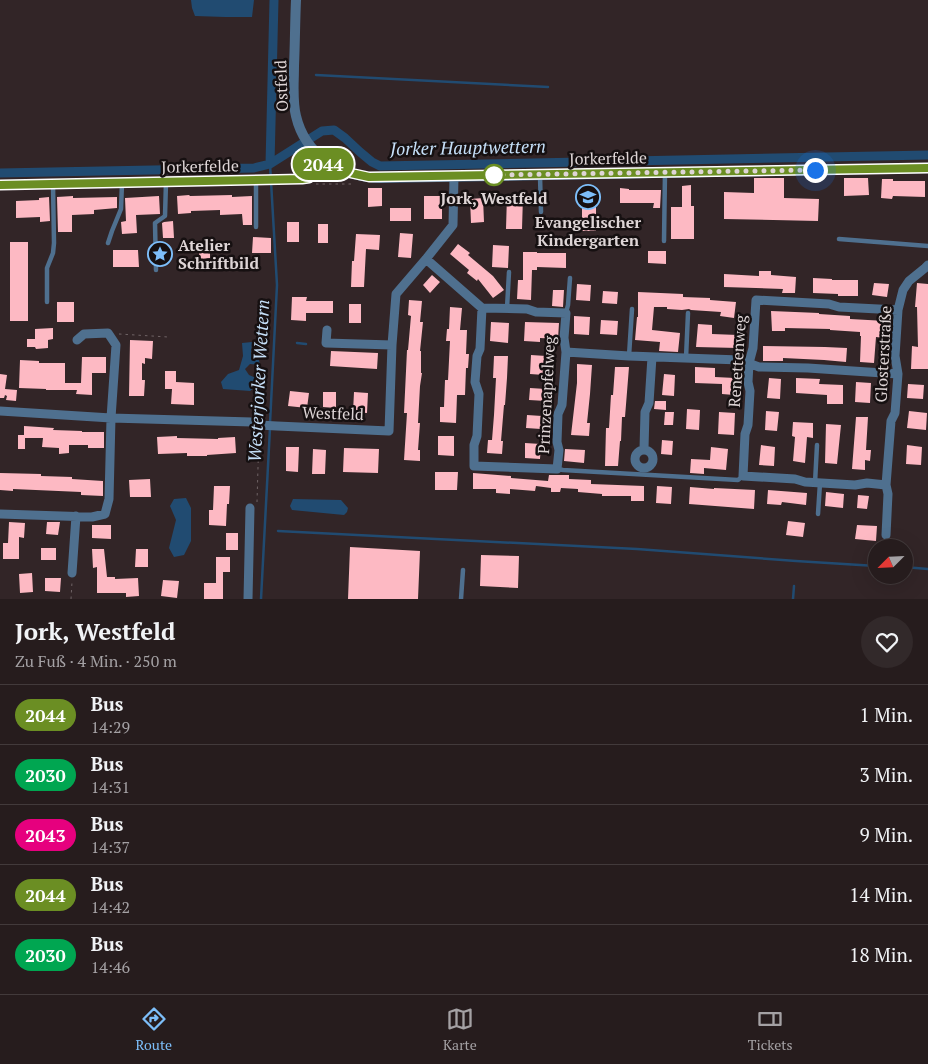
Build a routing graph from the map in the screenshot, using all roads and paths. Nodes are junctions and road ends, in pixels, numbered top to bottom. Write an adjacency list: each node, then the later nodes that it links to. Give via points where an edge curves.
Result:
1 (296, 0): 2 (street, Ostfeld, via 293,93 296,118)
2 (311, 152): 3 (street, Ostfeld); 8 (path, via 306,165 292,169)
3 (326, 160): 7 (street, Jorkerfelde, via 346,172 362,176); 8 (street, Jorkerfelde, via 309,178)
4 (928, 168): 5 (street, Jorkerfelde)
5 (664, 172): 6 (street, Jorkerfelde); 16 (lane)
6 (540, 174): 7 (street, Jorkerfelde); 14 (lane)
7 (454, 176): 20 (street, Westfeld, via 453,225)
8 (292, 179): 9 (street, Jorkerfelde)
9 (256, 180): 11 (street, Jorkerfelde); 15 (lane)
10 (122, 182): 11 (street, Jorkerfelde); 12 (street, Jorkerfelde); 18 (lane, via 121,209)
11 (166, 182): 22 (lane, via 165,216 154,223)
12 (53, 184): 13 (street, Jorkerfelde); 25 (lane, via 54,243 47,268)
13 (0, 185)
14 (542, 212)
15 (256, 227)
16 (664, 240)
17 (839, 240): 19 (lane)
18 (108, 243)
19 (928, 246)
20 (426, 259): 26 (street); 36 (street, Westfeld, via 396,294)
21 (928, 265): 29 (street, Glosterstraße, via 906,285)
22 (156, 270)
23 (509, 272): 27 (lane)
24 (570, 278): 31 (lane)
25 (47, 302)
26 (482, 308): 27 (street, Prinzenapfelweg); 46 (street, Prinzenapfelweg, via 475,382 479,394 474,466)
27 (507, 308): 31 (street, Prinzenapfelweg)
28 (632, 309): 38 (lane)
29 (898, 310): 41 (street, Renettenweg, via 756,300 753,348); 42 (street, Glosterstraße, via 895,356)
30 (688, 313): 40 (lane)
31 (566, 314): 37 (street, Prinzenapfelweg)
32 (327, 330): 36 (street, via 326,343)
33 (108, 333): 34 (path); 35 (street, via 84,334); 44 (street, via 116,345)
34 (168, 337)
35 (77, 340)
36 (392, 345): 44 (street, Westfeld, via 389,431 259,425 252,422)
37 (566, 352): 38 (street); 46 (street, Prinzenapfelweg, via 562,405 558,414)
38 (629, 356): 39 (street)
39 (652, 357): 40 (street); 47 (street, via 644,450 650,452 653,459)
40 (686, 358): 41 (street)
41 (748, 363): 42 (street, via 759,367); 48 (street, Renettenweg, via 750,391)
42 (898, 374): 50 (street, Glosterstraße)
43 (0, 411): 44 (street, Westfeld)
44 (111, 418): 54 (street, via 109,498 105,514)
45 (817, 444): 49 (lane)
46 (557, 469): 47 (lane)
47 (643, 471): 48 (lane, via 738,480)
48 (743, 476): 49 (street)
49 (817, 483): 50 (street); 53 (lane)
50 (886, 485): 55 (street, Glosterstraße)
51 (250, 508): 59 (street)
52 (0, 514): 54 (street)
53 (818, 514)
54 (76, 516): 57 (street)
55 (886, 535)
56 (463, 570): 60 (lane)
57 (72, 573): 58 (path)
58 (72, 599)
59 (248, 599)
60 (461, 599)

